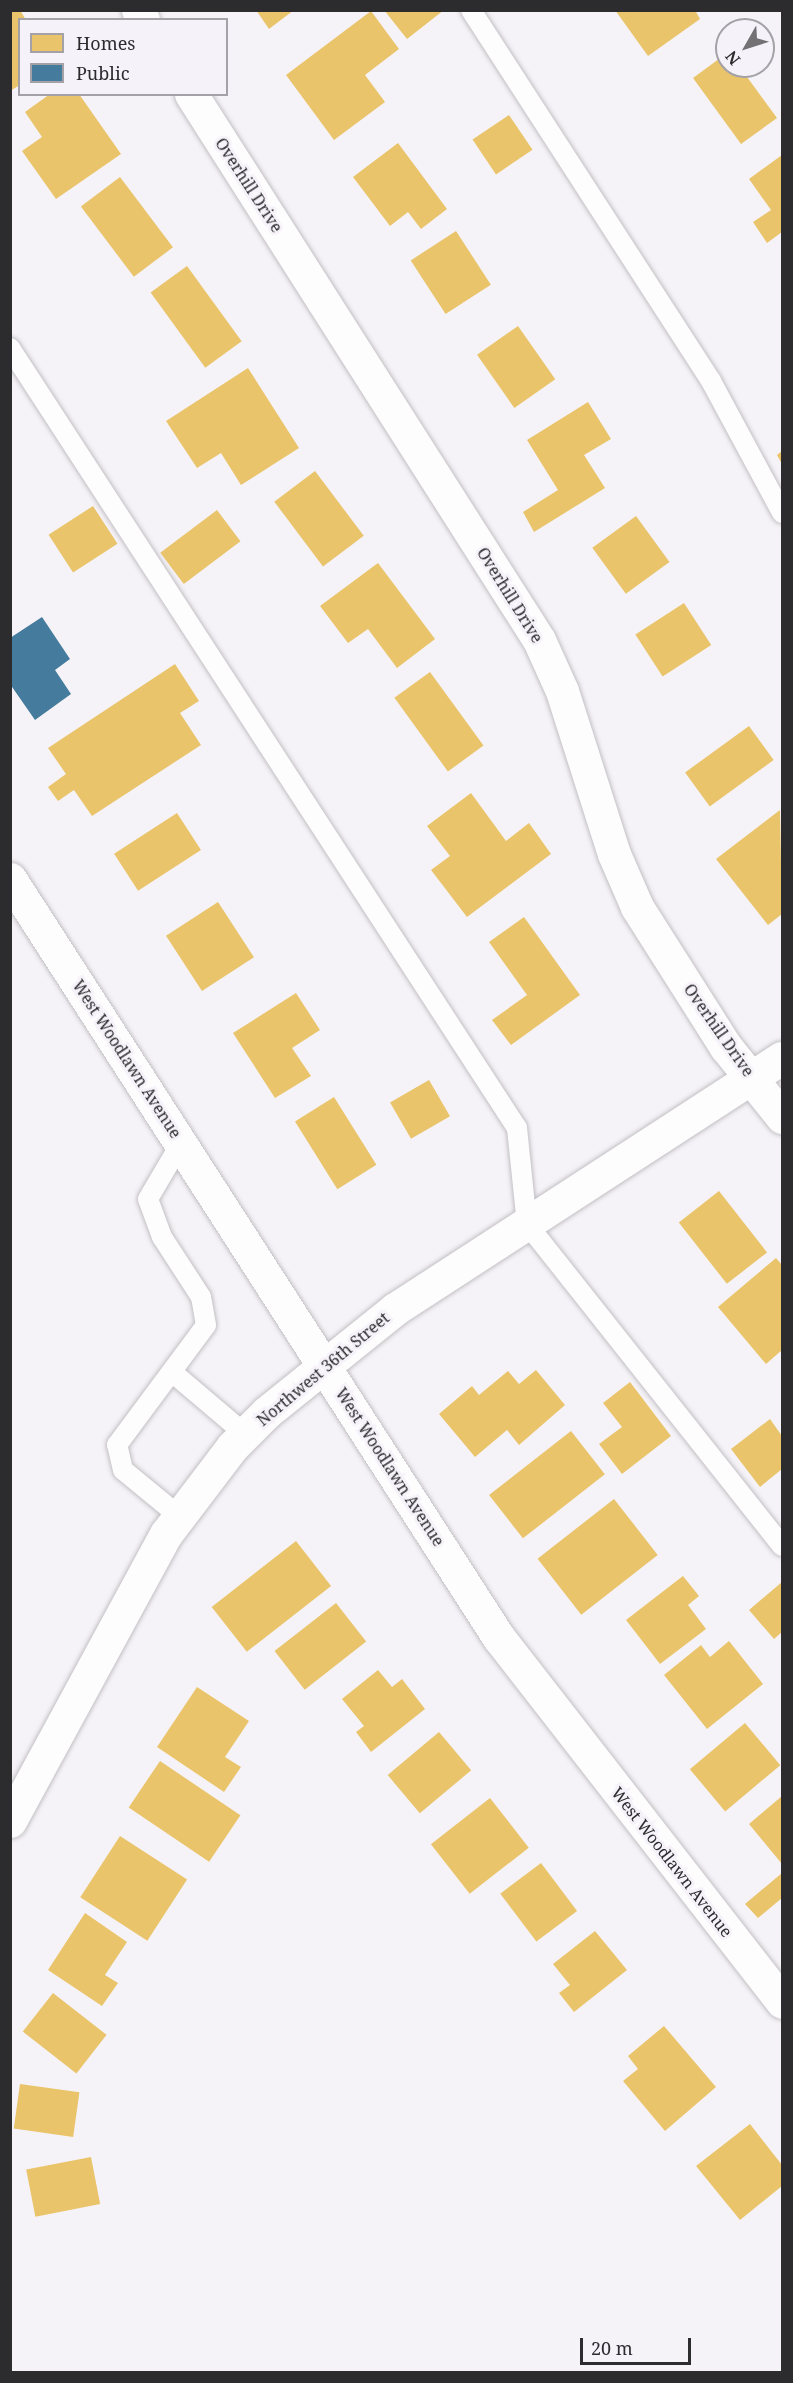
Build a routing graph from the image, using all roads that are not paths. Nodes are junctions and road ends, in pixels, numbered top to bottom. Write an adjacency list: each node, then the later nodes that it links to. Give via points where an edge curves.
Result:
1 (471, 10): 4 (lane, via 711,381)
2 (192, 96): 7 (street, Overhill Drive, via 539,640 562,691 614,854 637,907 726,1047)
3 (10, 348): 10 (lane, via 517,1128)
4 (783, 513)
5 (10, 879): 9 (street, West Woodlawn Avenue)
6 (783, 1058): 7 (street, Northwest 36th Street)
7 (752, 1078): 8 (street, Overhill Drive); 10 (street, Northwest 36th Street)
8 (783, 1117)
9 (181, 1143): 11 (street, West Woodlawn Avenue); 12 (lane, via 148,1199 162,1237 201,1297 206,1325)
10 (527, 1224): 11 (street, Northwest 36th Street, via 395,1309); 15 (lane)
11 (324, 1365): 13 (street, Northwest 36th Street); 17 (street, West Woodlawn Avenue, via 539,1694)
12 (172, 1372): 13 (lane); 14 (lane, via 117,1445 123,1470)
13 (245, 1434): 14 (street, Northwest 36th Street)
14 (178, 1516): 16 (street, Northwest 36th Street)
15 (783, 1546)
16 (10, 1821)
17 (783, 2002)

